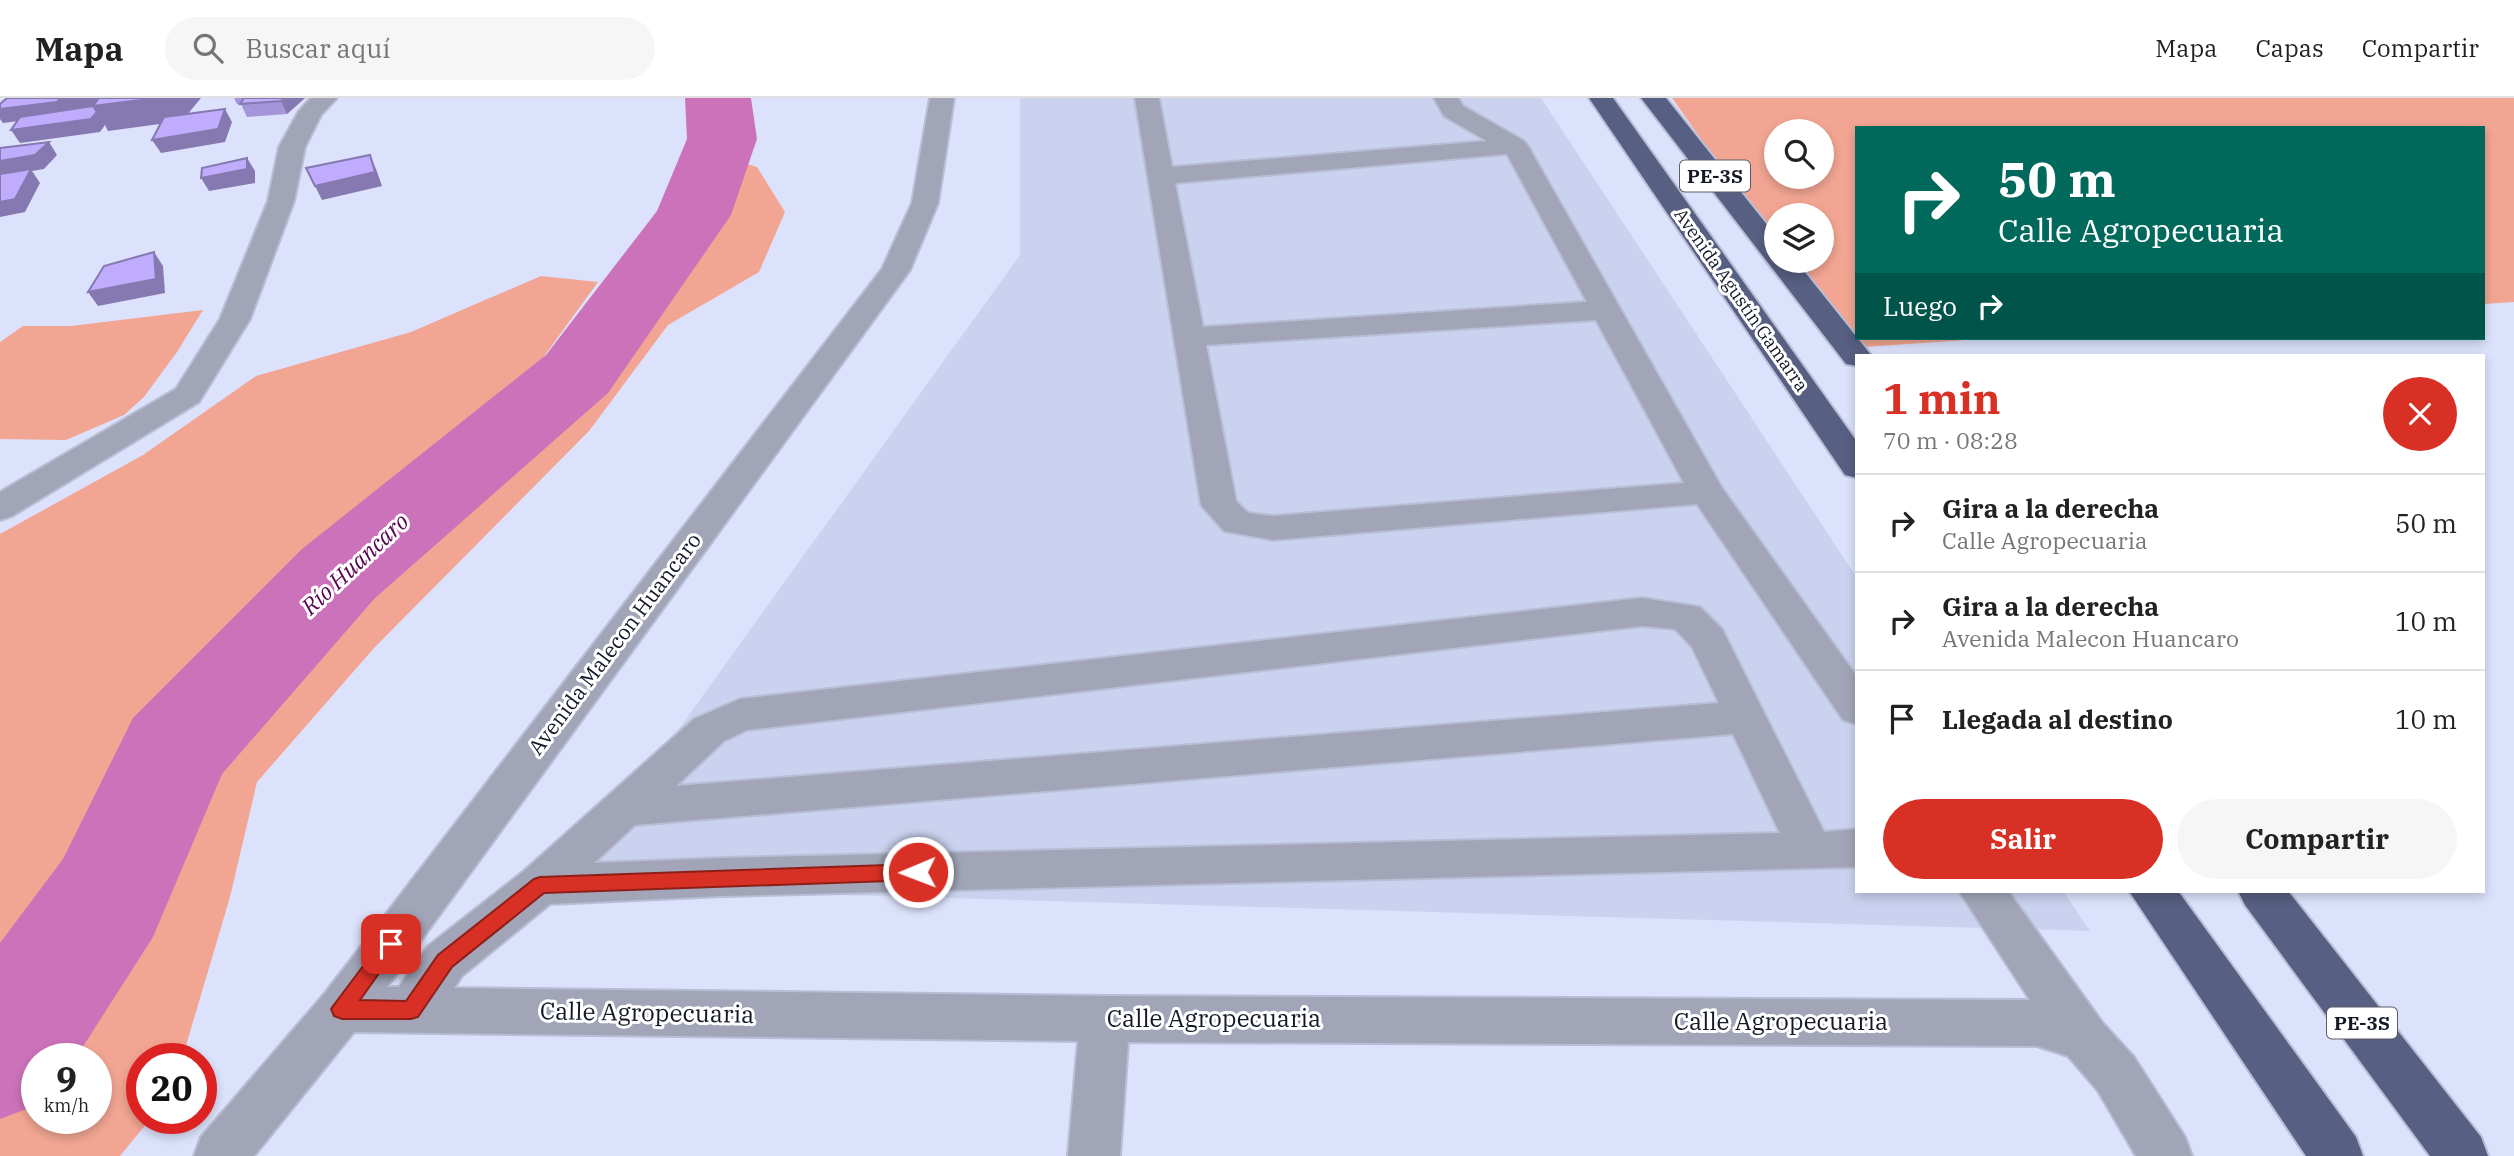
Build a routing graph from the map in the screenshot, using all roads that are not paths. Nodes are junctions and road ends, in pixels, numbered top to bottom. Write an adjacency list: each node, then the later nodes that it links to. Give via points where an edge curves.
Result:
1 (325, 98): 16 (street, via 311,111 292,147 281,201 235,319 188,395)
2 (942, 98): 26 (street, Avenida Malecon Huancaro, via 925,203 896,270)
3 (1147, 98): 8 (street)
4 (1446, 98): 7 (street, via 1453,111)
5 (1601, 98): 14 (highway, Avenida Agustín Gamarra / PE-3S)
6 (1653, 98): 9 (highway, PE-3S)
7 (1515, 146): 8 (street); 11 (street)
8 (1161, 176): 12 (street)
9 (1764, 239)
10 (1790, 273): 13 (highway)
11 (1607, 310): 12 (street); 15 (street)
12 (1189, 337): 15 (street, via 1219,505 1237,523 1273,528)
13 (1855, 354)
14 (1855, 464)
15 (1707, 492): 17 (street)
16 (0, 508)
17 (1855, 706)
18 (1746, 717): 19 (street); 19 (street, via 1708,639 1686,617 1642,612 740,715 709,730); 21 (street)
19 (625, 808): 22 (street)
20 (1855, 848): 21 (street)
21 (1811, 851): 22 (street)
22 (540, 885): 27 (street, via 445,961)
23 (1983, 893): 29 (street)
24 (2153, 893): 33 (highway)
25 (2263, 893): 34 (highway, PE-3S)
26 (342, 1009): 27 (street, Calle Agropecuaria); 30 (street, Avenida Malecon Huancaro)
27 (411, 1010): 28 (street, Calle Agropecuaria)
28 (1105, 1019): 29 (street, Calle Agropecuaria, via 2037,1023); 31 (street)
29 (2084, 1038): 32 (street, via 2116,1074)
30 (220, 1156)
31 (1094, 1156)
32 (2166, 1156)
33 (2337, 1156)
34 (2462, 1156)

